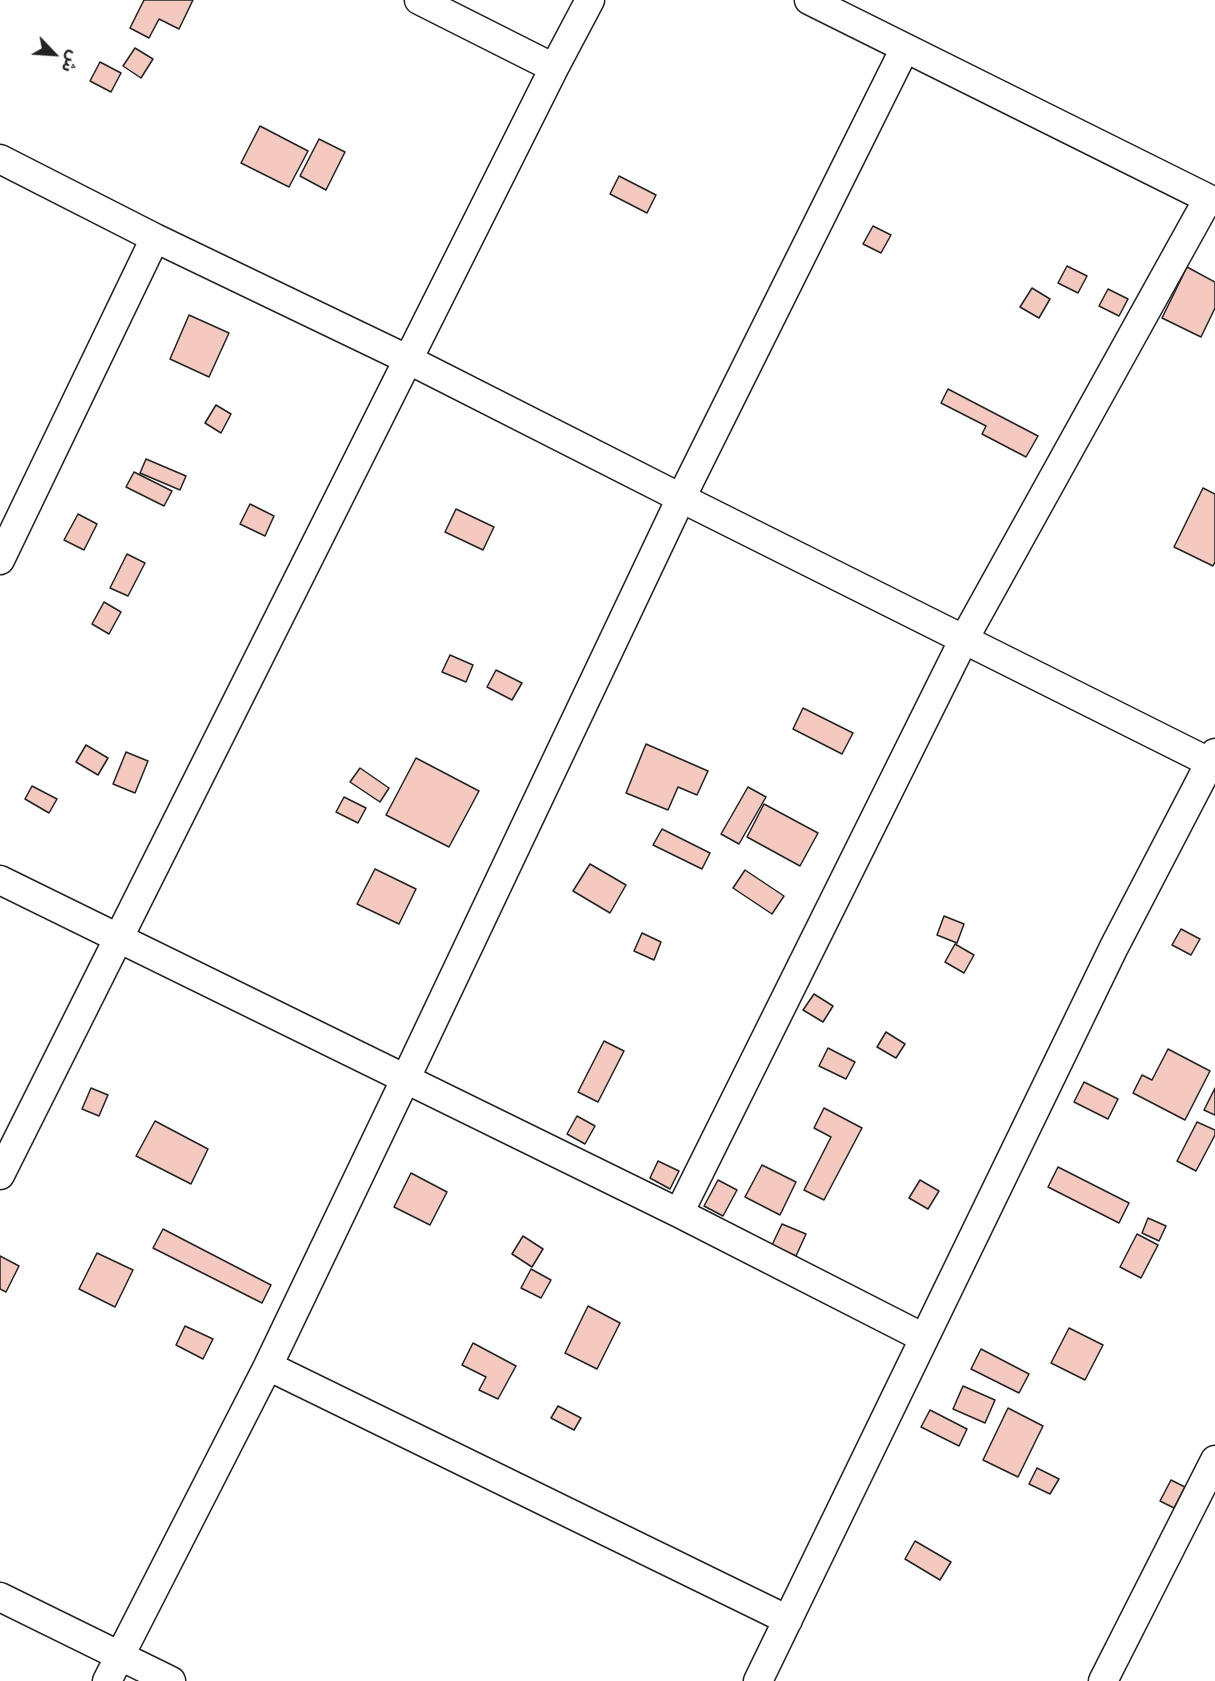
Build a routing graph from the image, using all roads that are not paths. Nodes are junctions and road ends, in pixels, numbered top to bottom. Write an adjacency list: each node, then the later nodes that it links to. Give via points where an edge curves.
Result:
1 (419, 0): 5 (street)
2 (590, 0): 5 (street)
3 (809, 0): 4 (street)
4 (905, 48): 7 (street); 10 (street)
5 (554, 68): 9 (street)
6 (0, 159): 8 (street)
7 (1211, 200): 12 (street)
8 (155, 238): 9 (street); 11 (street)
9 (409, 360): 10 (street); 15 (street)
10 (681, 498): 12 (street); 16 (street)
11 (0, 560)
12 (964, 639): 13 (street); 18 (street)
13 (1213, 758): 19 (street, via 1114,947)
14 (0, 880): 15 (street)
15 (118, 937): 16 (street); 17 (street)
16 (405, 1080): 18 (street); 20 (street)
17 (0, 1174)
18 (679, 1214): 19 (street)
19 (924, 1338): 23 (street)
20 (268, 1366): 23 (street); 24 (street)
21 (1215, 1460): 28 (street)
22 (0, 1598): 24 (street)
23 (788, 1620): 27 (street)
24 (120, 1656): 25 (street); 26 (street)
25 (107, 1681)
26 (171, 1681)
27 (758, 1681)
28 (1103, 1681)

